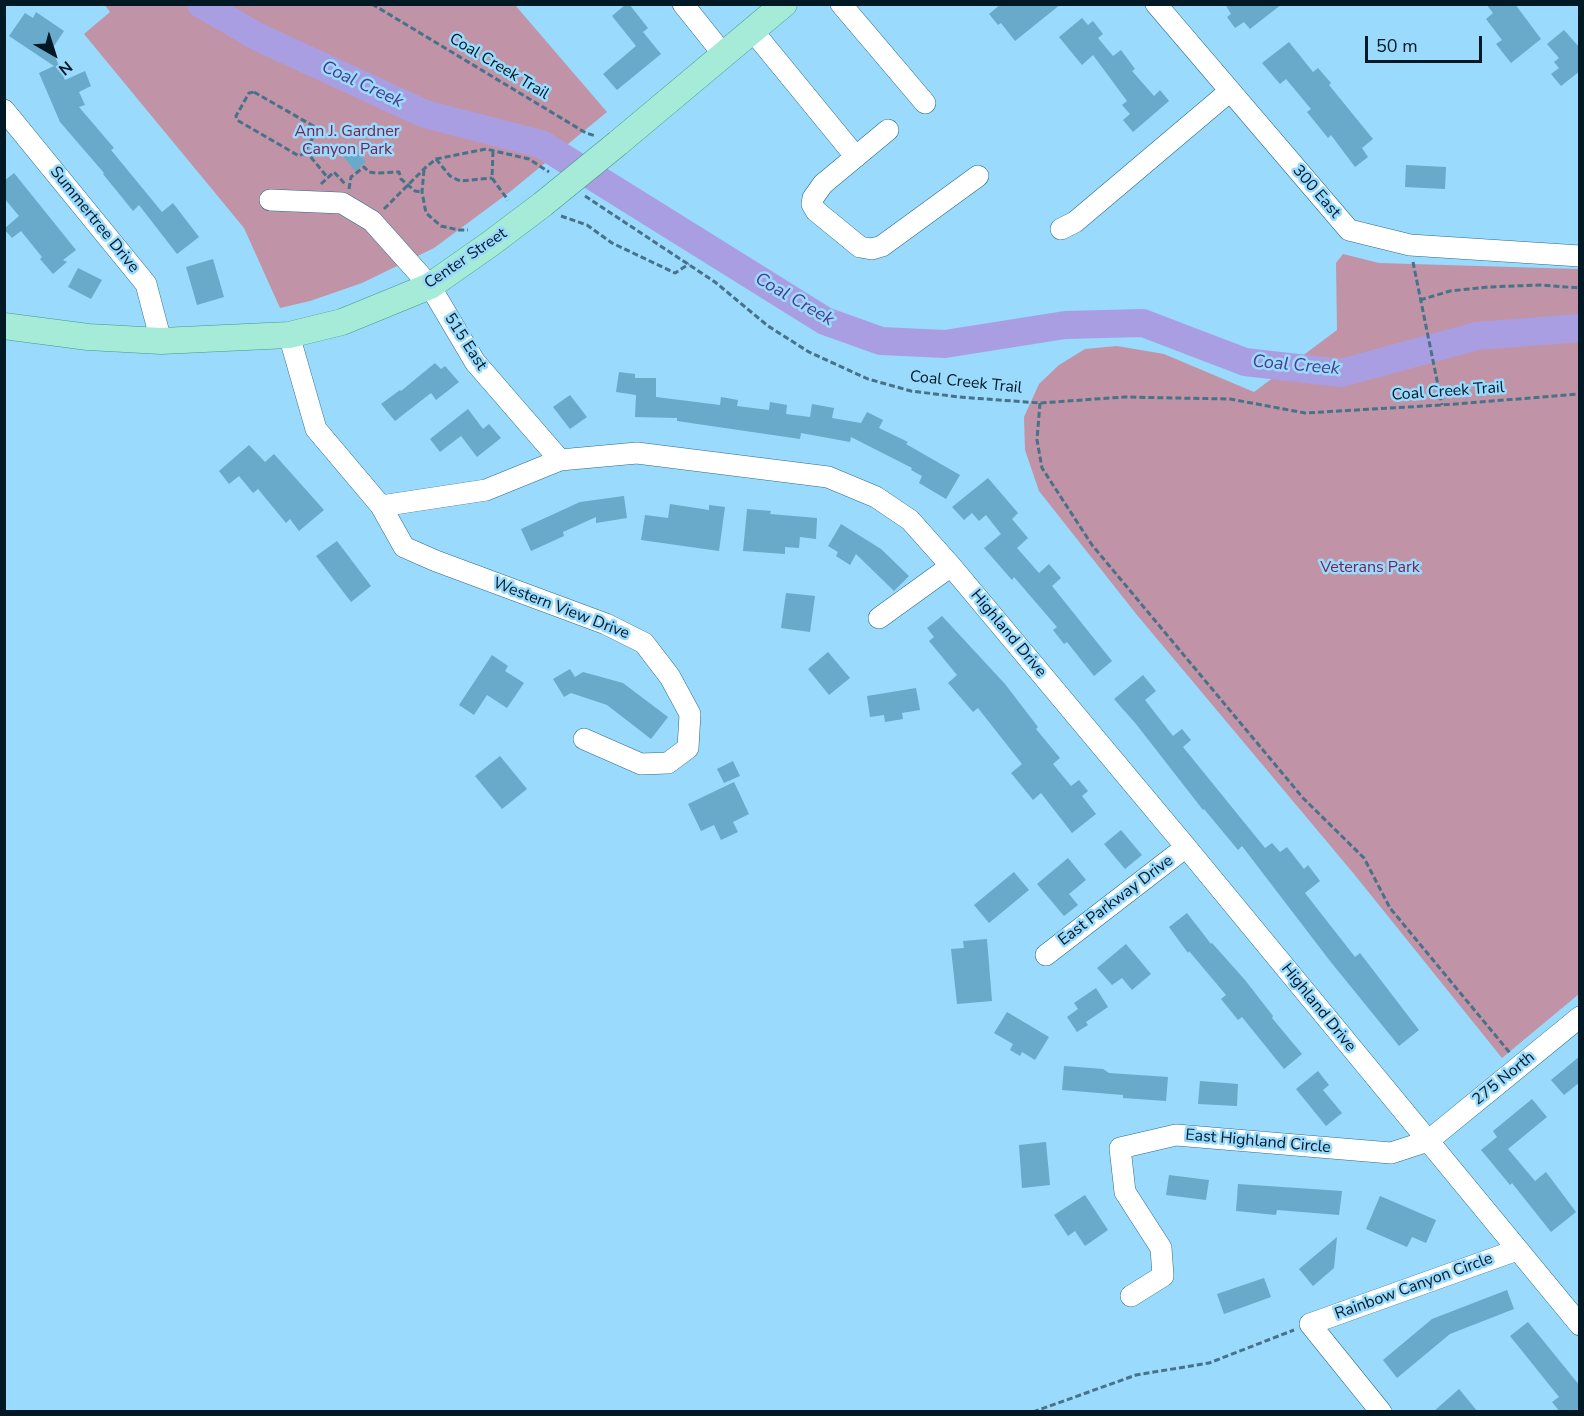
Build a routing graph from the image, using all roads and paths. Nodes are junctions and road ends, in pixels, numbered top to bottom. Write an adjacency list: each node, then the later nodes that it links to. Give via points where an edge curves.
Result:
1 (372, 4): 12 (path, Coal Creek Trail, via 586,133)
2 (683, 4): 7 (street)
3 (784, 4): 6 (main road, Center Street)
4 (841, 4): 9 (street)
5 (1156, 4): 8 (street, 300 East)
6 (752, 30): 7 (main road, Center Street); 15 (street)
7 (723, 54): 12 (main road, Center Street)
8 (1230, 91): 31 (street, via 1075,222); 33 (street, 300 East, via 1348,230)
9 (925, 103)
10 (4, 110): 41 (street, Summertree Drive, via 146,284)
11 (888, 130): 15 (street)
12 (618, 142): 29 (main road, Center Street, bridge)
13 (306, 150): 13 (path, via 298,156 237,120 249,93 254,92 315,128); 20 (path)
14 (493, 151): 16 (path); 19 (path, via 529,159); 21 (path)
15 (856, 157): 18 (street, via 823,184 812,204 860,247 872,249 882,246)
16 (436, 159): 17 (path); 21 (path, via 450,176 460,181)
17 (425, 168): 22 (path); 24 (path)
18 (978, 176)
19 (557, 177)
20 (328, 178): 23 (path); 25 (path, via 334,172)
21 (492, 178): 28 (path)
22 (408, 185): 24 (path); 25 (path, via 399,172 376,173 364,167 351,177); 30 (path)
23 (319, 187)
24 (422, 192): 32 (path, via 426,213 441,226)
25 (341, 196): 27 (street, 515 East); 30 (street, 515 East, via 342,203)
26 (585, 196): 35 (path, Coal Creek Trail)
27 (270, 200)
28 (508, 200)
29 (540, 206): 35 (path, via 587,225 612,243 675,273); 36 (main road, Center Street)
30 (372, 221): 36 (street, 515 East)
31 (1061, 229)
32 (468, 230)
33 (1410, 245): 34 (street, 300 East); 38 (path)
34 (1580, 256)
35 (689, 264): 43 (path, Coal Creek Trail, via 768,326 809,352 868,379 911,391)
36 (430, 286): 40 (main road, Center Street, via 342,322); 45 (street, 515 East, via 475,362)
37 (1580, 288): 38 (path, via 1480,288)
38 (1420, 300): 44 (path)
39 (4, 326): 41 (main road, Center Street)
40 (289, 335): 41 (main road, Center Street); 46 (street, via 316,429)
41 (161, 341)
42 (1580, 394): 44 (path, Coal Creek Trail)
43 (1040, 403): 44 (path, Coal Creek Trail, via 1124,398 1230,399 1305,413); 53 (path, via 1037,440 1042,468 1092,545 1303,798 1364,858 1390,908)
44 (1442, 405)
45 (560, 460): 46 (street, Highland Drive, via 486,490); 47 (street, Highland Drive, via 637,453 828,477 876,496 910,520)
46 (381, 506): 49 (street, Western View Drive, via 404,547 606,624 644,643 670,677 690,714 688,748 668,763 641,764)
47 (951, 566): 48 (street); 50 (street, Highland Drive)
48 (879, 618)
49 (584, 740)
50 (1186, 847): 51 (street, East Parkway Drive); 54 (street, Highland Drive)
51 (1046, 955)
52 (1580, 1017): 53 (street, 275 North)
53 (1520, 1065): 54 (street, 275 North)
54 (1428, 1141): 55 (street, Highland Drive); 56 (street, East Highland Circle, via 1391,1153 1176,1135 1120,1148 1125,1192 1161,1248 1163,1276)
55 (1517, 1250): 57 (street, Rainbow Canyon Circle); 58 (street, Highland Drive)
56 (1131, 1296)
57 (1310, 1324): 59 (path, via 1209,1363 1136,1376); 60 (street)
58 (1580, 1325)
59 (1033, 1412)
60 (1381, 1412)

